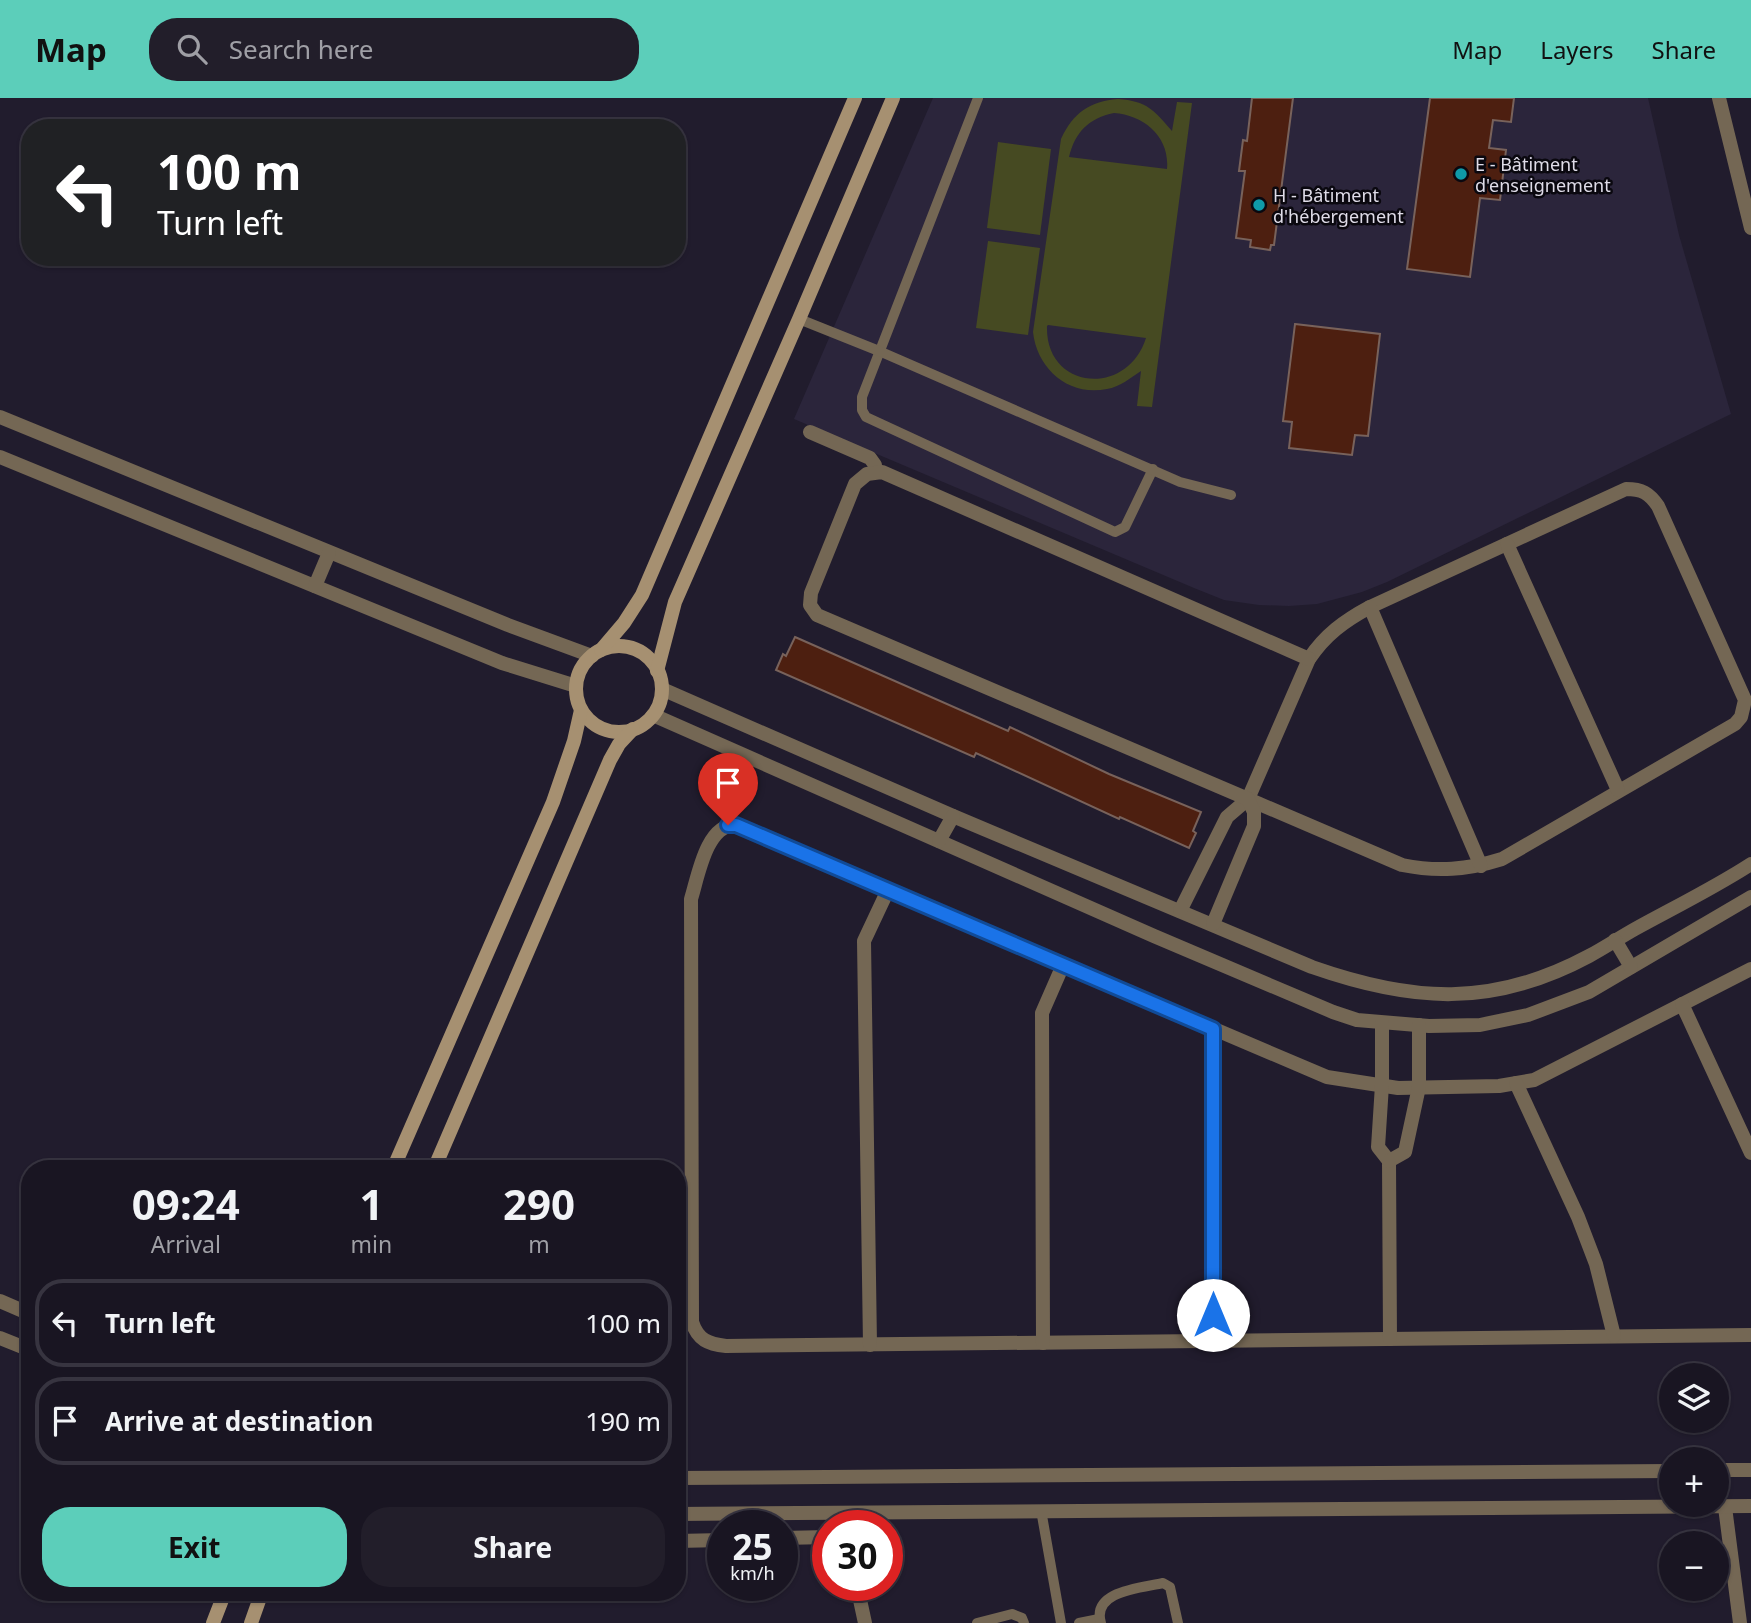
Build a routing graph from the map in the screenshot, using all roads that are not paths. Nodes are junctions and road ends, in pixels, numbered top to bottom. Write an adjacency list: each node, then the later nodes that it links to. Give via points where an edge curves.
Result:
1 (855, 98): 18 (main road, via 642,595)
2 (893, 98): 6 (main road)
3 (978, 98): 7 (lane)
4 (1719, 98): 5 (street)
5 (1751, 228)
6 (799, 319): 7 (lane); 20 (main road, via 675,602)
7 (879, 351): 11 (lane); 11 (lane, via 862,397 866,418 1095,524 1115,532 1123,529)
8 (0, 417): 15 (street)
9 (810, 432): 12 (street, via 870,458)
10 (0, 457): 16 (street)
11 (1153, 469): 13 (lane, via 1180,482)
12 (875, 472): 19 (street, via 890,474); 27 (street, via 855,484 811,593 810,605 817,615)
13 (1231, 495)
14 (1507, 544): 17 (street); 26 (street); 26 (street, via 1626,489 1651,495 1742,692 1745,709 1735,724)
15 (329, 553): 16 (street); 18 (street, via 508,625)
16 (315, 586): 21 (street, via 502,663)
17 (1370, 607): 19 (street, via 1335,628); 31 (street)
18 (596, 653): 20 (main road, via 627,647 650,660); 21 (main road, via 578,674)
19 (1308, 659): 27 (street)
20 (657, 671): 22 (main road)
21 (576, 686): 23 (main road)
22 (662, 689): 24 (main road); 28 (street)
23 (581, 710): 25 (main road, via 610,731); 48 (main road, via 553,802)
24 (653, 715): 25 (main road); 29 (street)
25 (633, 729): 49 (main road, via 610,760)
26 (1618, 790): 31 (street, via 1502,859)
27 (1248, 799): 31 (street, via 1402,865 1441,870); 34 (street, via 1227,817); 35 (street, via 1254,826)
28 (953, 816): 29 (street); 34 (street)
29 (939, 841): 41 (street, via 1310,1003 1357,1020)
30 (1751, 864): 36 (street)
31 (1481, 866)
32 (888, 890): 37 (street); 59 (street, via 864,941); 59 (street, via 728,825 716,834 704,855 691,900 692,1322 696,1334 709,1344 726,1346)
33 (1751, 897): 38 (street)
34 (1180, 911): 35 (street)
35 (1213, 924): 36 (street, via 1340,977 1432,996 1488,992 1518,984)
36 (1615, 940): 38 (street)
37 (1063, 965): 43 (street); 58 (street, via 1042,1013)
38 (1631, 967): 42 (street, via 1589,992 1528,1015 1480,1026)
39 (1751, 969): 40 (street)
40 (1682, 1004): 44 (street, via 1534,1080); 47 (street)
41 (1382, 1023): 42 (street); 45 (street)
42 (1419, 1025): 46 (street)
43 (1213, 1029): 45 (street, via 1327,1077); 57 (street)
44 (1516, 1083): 46 (street); 54 (street, via 1592,1252)
45 (1382, 1085): 46 (street); 50 (street, via 1378,1147)
46 (1419, 1087): 50 (street, via 1405,1152)
47 (1751, 1153)
48 (397, 1160)
49 (438, 1160)
50 (1389, 1161): 56 (street)
51 (0, 1301): 52 (street)
52 (21, 1310)
53 (1751, 1335): 54 (street)
54 (1614, 1336): 56 (street)
55 (0, 1338): 60 (street)
56 (1390, 1339): 57 (street)
57 (1213, 1341): 58 (street)
58 (1043, 1343): 59 (street)
59 (870, 1345)
60 (21, 1346)
61 (1729, 1470): 62 (street)
62 (1751, 1470)
63 (1659, 1471): 64 (street)
64 (686, 1478)
65 (1751, 1506): 67 (street)
66 (1659, 1507): 68 (street)
67 (1729, 1507)
68 (1041, 1510): 69 (street); 82 (lane)
69 (686, 1514)
70 (1726, 1517): 85 (street)
71 (707, 1540): 72 (street)
72 (686, 1541)
73 (222, 1601): 77 (main road)
74 (259, 1601): 78 (main road)
75 (860, 1601): 79 (street)
76 (1100, 1621): 83 (lane); 84 (lane, via 1103,1603 1110,1596 1163,1583 1170,1587)
77 (213, 1623)
78 (251, 1623)
79 (865, 1623)
80 (977, 1623): 81 (lane, via 1012,1614)
81 (1024, 1623)
82 (1061, 1623)
83 (1079, 1623)
84 (1178, 1623)
85 (1740, 1623)

